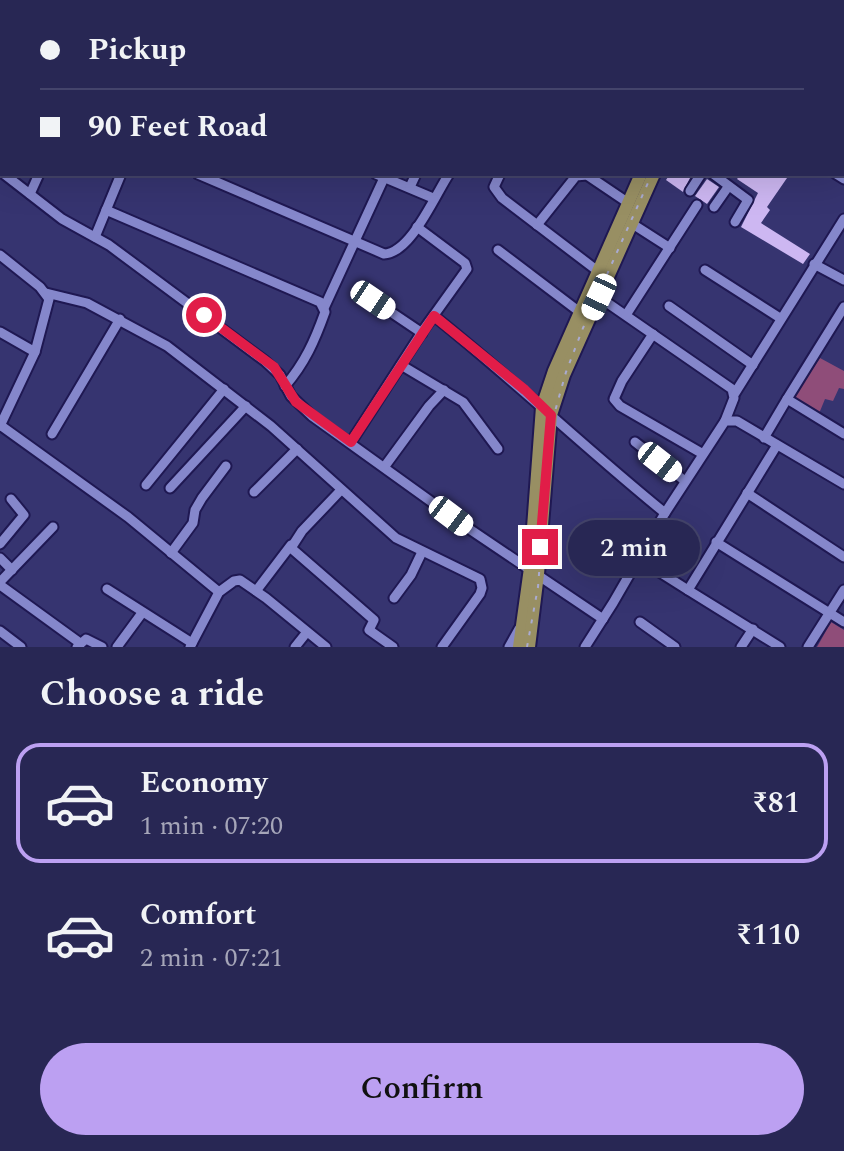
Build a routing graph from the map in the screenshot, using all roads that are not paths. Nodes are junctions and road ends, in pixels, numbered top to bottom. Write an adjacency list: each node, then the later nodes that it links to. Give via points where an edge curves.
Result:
1 (6, 176): 18 (street)
2 (38, 176): 18 (street)
3 (120, 176): 23 (street)
4 (203, 176): 31 (street)
5 (380, 176): 15 (street); 31 (street)
6 (415, 176): 15 (street)
7 (448, 176): 19 (street)
8 (499, 176): 27 (street, via 495,191)
9 (576, 176): 27 (street)
10 (588, 176): 20 (street)
11 (640, 176): 20 (main road)
12 (653, 176): 26 (main road)
13 (700, 176): 17 (street)
14 (715, 176): 16 (street)
15 (410, 187): 19 (street)
16 (728, 187): 22 (street); 25 (street, via 748,200)
17 (690, 191)
18 (30, 194): 30 (street)
19 (433, 198): 28 (street)
20 (627, 202): 29 (main road)
21 (697, 205): 32 (street)
22 (714, 207)
23 (106, 210): 30 (street); 44 (street, via 316,300)
24 (844, 219): 35 (street)
25 (735, 222)
26 (631, 223): 29 (main road); 32 (street)
27 (537, 225): 37 (street)
28 (417, 227): 31 (street, via 392,254); 47 (street, via 467,266)
29 (619, 236): 37 (main road); 40 (main road)
30 (95, 237): 57 (street, via 274,367)
31 (355, 242): 44 (street)
32 (670, 248): 46 (street)
33 (498, 250): 45 (street)
34 (0, 255): 39 (street)
35 (814, 264): 38 (street); 48 (street)
36 (705, 270): 48 (street)
37 (599, 272): 40 (main road)
38 (844, 280)
39 (46, 293): 49 (street, via 87,303); 54 (street, via 47,314)
40 (595, 294): 45 (main road); 46 (street); 63 (main road)
41 (373, 300): 52 (street)
42 (669, 306): 56 (street)
43 (844, 307): 50 (street)
44 (324, 308): 57 (street, via 307,357)
45 (581, 313): 63 (main road, via 554,371)
46 (626, 315): 53 (street)
47 (434, 316): 52 (street); 63 (street)
48 (780, 318): 56 (street)
49 (120, 319): 58 (street); 66 (street)
50 (840, 320): 61 (street)
51 (0, 332): 54 (street)
52 (422, 333): 55 (street)
53 (653, 334): 60 (street); 74 (street, via 614,399)
54 (35, 352): 65 (street)
55 (401, 365): 59 (street); 69 (street)
56 (753, 365): 60 (street)
57 (285, 386): 69 (street, via 303,409)
58 (224, 389): 62 (street); 79 (street)
59 (444, 390): 73 (street, via 469,407); 76 (street)
60 (735, 393): 64 (street)
61 (787, 399): 67 (street); 68 (street)
62 (246, 406): 72 (street); 80 (street)
63 (546, 411): 85 (street); 96 (main road)
64 (725, 421): 68 (street, via 737,421); 74 (street)
65 (0, 426): 91 (street)
66 (52, 434)
67 (844, 434)
68 (764, 438): 71 (street)
69 (351, 442): 76 (street)
70 (635, 442): 77 (street)
71 (777, 445): 78 (street); 83 (street)
72 (297, 449): 81 (street); 82 (street)
73 (498, 449)
74 (703, 454): 77 (street)
75 (226, 466): 91 (street)
76 (385, 466): 96 (street)
77 (685, 481): 85 (street)
78 (844, 484)
79 (146, 485)
80 (170, 488)
81 (341, 490): 89 (street); 90 (street, via 381,527)
82 (254, 492)
83 (747, 493): 87 (street); 92 (street)
84 (11, 499): 88 (street, via 24,515)
85 (665, 513): 94 (street)
86 (53, 527): 95 (street)
87 (716, 542): 99 (street); 105 (street)
88 (0, 544)
89 (291, 545): 101 (street); 120 (street, via 374,620 369,630)
90 (422, 552): 103 (street); 121 (street, via 482,583)
91 (171, 553): 102 (street)
92 (844, 557)
93 (0, 558): 95 (street)
94 (639, 559): 99 (street); 106 (street)
95 (12, 570): 97 (street)
96 (534, 571): 106 (street); 109 (main road); 124 (main road)
97 (0, 584): 113 (street)
98 (107, 589): 104 (street)
99 (688, 590): 110 (street)
100 (844, 590): 105 (street)
101 (256, 591): 102 (street, via 240,580); 112 (street)
102 (219, 592): 114 (street)
103 (394, 598)
104 (142, 613): 114 (street); 117 (street)
105 (830, 613): 108 (street); 129 (street)
106 (603, 619): 125 (street)
107 (640, 622): 126 (street)
108 (844, 622)
109 (521, 626): 122 (street); 123 (main road)
110 (753, 629): 127 (street); 128 (street)
111 (0, 631): 115 (street)
112 (307, 632): 118 (street); 119 (street)
113 (79, 645): 116 (street, via 86,639)
114 (191, 645)
115 (18, 646)
116 (102, 647)
117 (117, 647)
118 (295, 647)
119 (326, 647)
120 (393, 647)
121 (442, 647)
122 (509, 647)
123 (519, 647)
124 (529, 647)
125 (585, 647)
126 (675, 647)
127 (741, 647)
128 (780, 647)
129 (808, 647)

